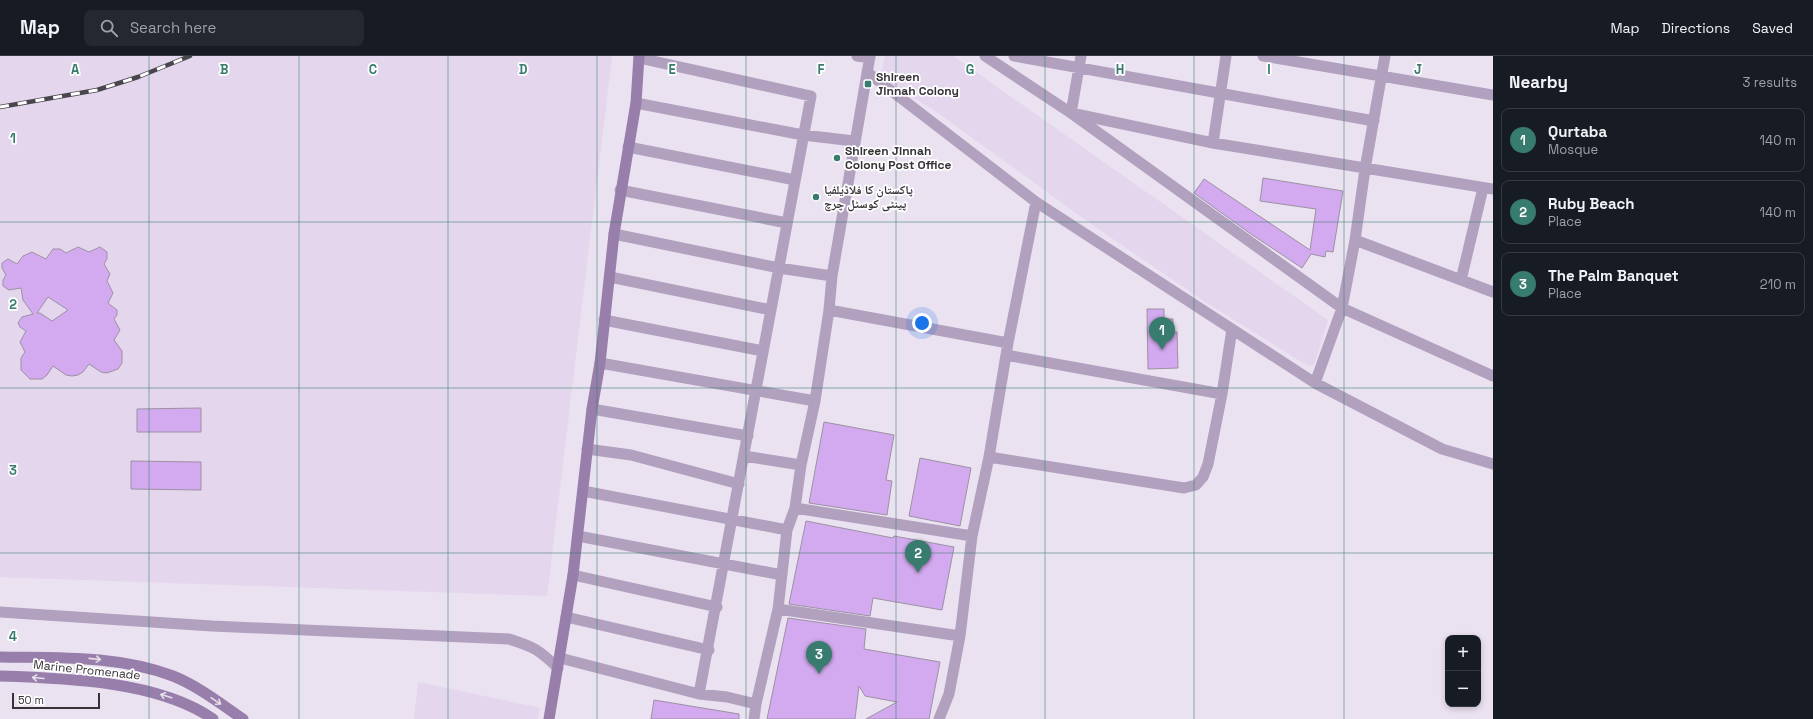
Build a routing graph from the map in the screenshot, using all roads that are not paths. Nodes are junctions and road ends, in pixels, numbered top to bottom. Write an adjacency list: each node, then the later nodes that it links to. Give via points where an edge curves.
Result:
1 (857, 56): 9 (street)
2 (985, 56): 16 (street)
3 (1014, 56): 10 (street)
4 (1081, 56): 10 (street)
5 (1226, 56): 13 (street)
6 (1263, 56): 12 (street)
7 (1385, 56): 12 (street)
8 (639, 57): 15 (main road); 18 (street, via 811,96)
9 (870, 57): 11 (street)
10 (1079, 68): 13 (street); 16 (street)
11 (867, 72): 19 (street); 26 (street)
12 (1381, 77): 14 (street); 17 (street)
13 (1220, 93): 17 (street); 20 (street)
14 (1493, 96)
15 (636, 103): 18 (street); 21 (main road)
16 (1071, 113): 20 (street); 35 (street)
17 (1374, 121): 22 (street)
18 (803, 135): 19 (street); 23 (street)
19 (854, 141): 31 (street)
20 (1213, 143): 22 (street)
21 (628, 147): 23 (street); 25 (main road)
22 (1365, 169): 24 (street); 29 (street)
23 (795, 180): 27 (street)
24 (1488, 189): 33 (street)
25 (620, 190): 27 (street); 28 (main road)
26 (1036, 202): 39 (street); 40 (street)
27 (787, 223): 30 (street)
28 (614, 234): 30 (street); 32 (main road)
29 (1355, 240): 33 (street); 35 (street)
30 (779, 268): 31 (street); 36 (street)
31 (832, 276): 37 (street)
32 (610, 277): 36 (street); 38 (main road)
33 (1461, 280): 34 (street)
34 (1493, 292)
35 (1342, 308): 44 (street); 45 (street)
36 (771, 310): 41 (street)
37 (829, 310): 40 (street); 48 (street)
38 (604, 320): 41 (street); 43 (main road)
39 (1232, 329): 45 (street); 47 (street)
40 (1008, 343): 42 (street)
41 (764, 352): 46 (street)
42 (1006, 355): 47 (street); 53 (street)
43 (600, 363): 46 (street); 49 (main road)
44 (1493, 376)
45 (1315, 383): 54 (street, via 1442,449)
46 (756, 392): 48 (street); 50 (street)
47 (1222, 394): 53 (street, via 1208,464 1203,477 1196,485 1184,488)
48 (815, 401): 55 (street)
49 (592, 409): 50 (street); 51 (main road)
50 (748, 436): 52 (street)
51 (587, 450): 56 (street, via 631,455); 57 (main road)
52 (744, 456): 55 (street); 56 (street)
53 (989, 457): 62 (street)
54 (1493, 464)
55 (801, 465): 58 (street)
56 (739, 484): 59 (street)
57 (583, 491): 59 (street); 61 (main road)
58 (795, 508): 60 (street); 62 (street)
59 (733, 520): 60 (street); 63 (street)
60 (787, 530): 65 (street)
61 (578, 536): 63 (street); 64 (main road)
62 (972, 536): 70 (street)
63 (724, 564): 65 (street); 66 (street)
64 (573, 574): 66 (street); 69 (main road)
65 (782, 575): 67 (street)
66 (717, 607): 71 (street)
67 (778, 609): 70 (street); 76 (street)
68 (0, 612): 73 (street, via 212,626 509,639 539,650)
69 (566, 617): 71 (street); 73 (main road)
70 (960, 636): 81 (street, via 949,694)
71 (708, 650): 75 (street)
72 (0, 657): 78 (main road, Marine Promenade, one-way to 78, via 91,659 149,669 201,690)
73 (558, 663): 75 (street); 79 (main road)
74 (0, 676): 77 (main road, Marine Promenade, one-way to 74, via 176,699 144,690 100,683)
75 (699, 694): 76 (street)
76 (756, 704): 80 (street)
77 (214, 719)
78 (243, 719)
79 (549, 719)
80 (754, 719)
81 (939, 719)

